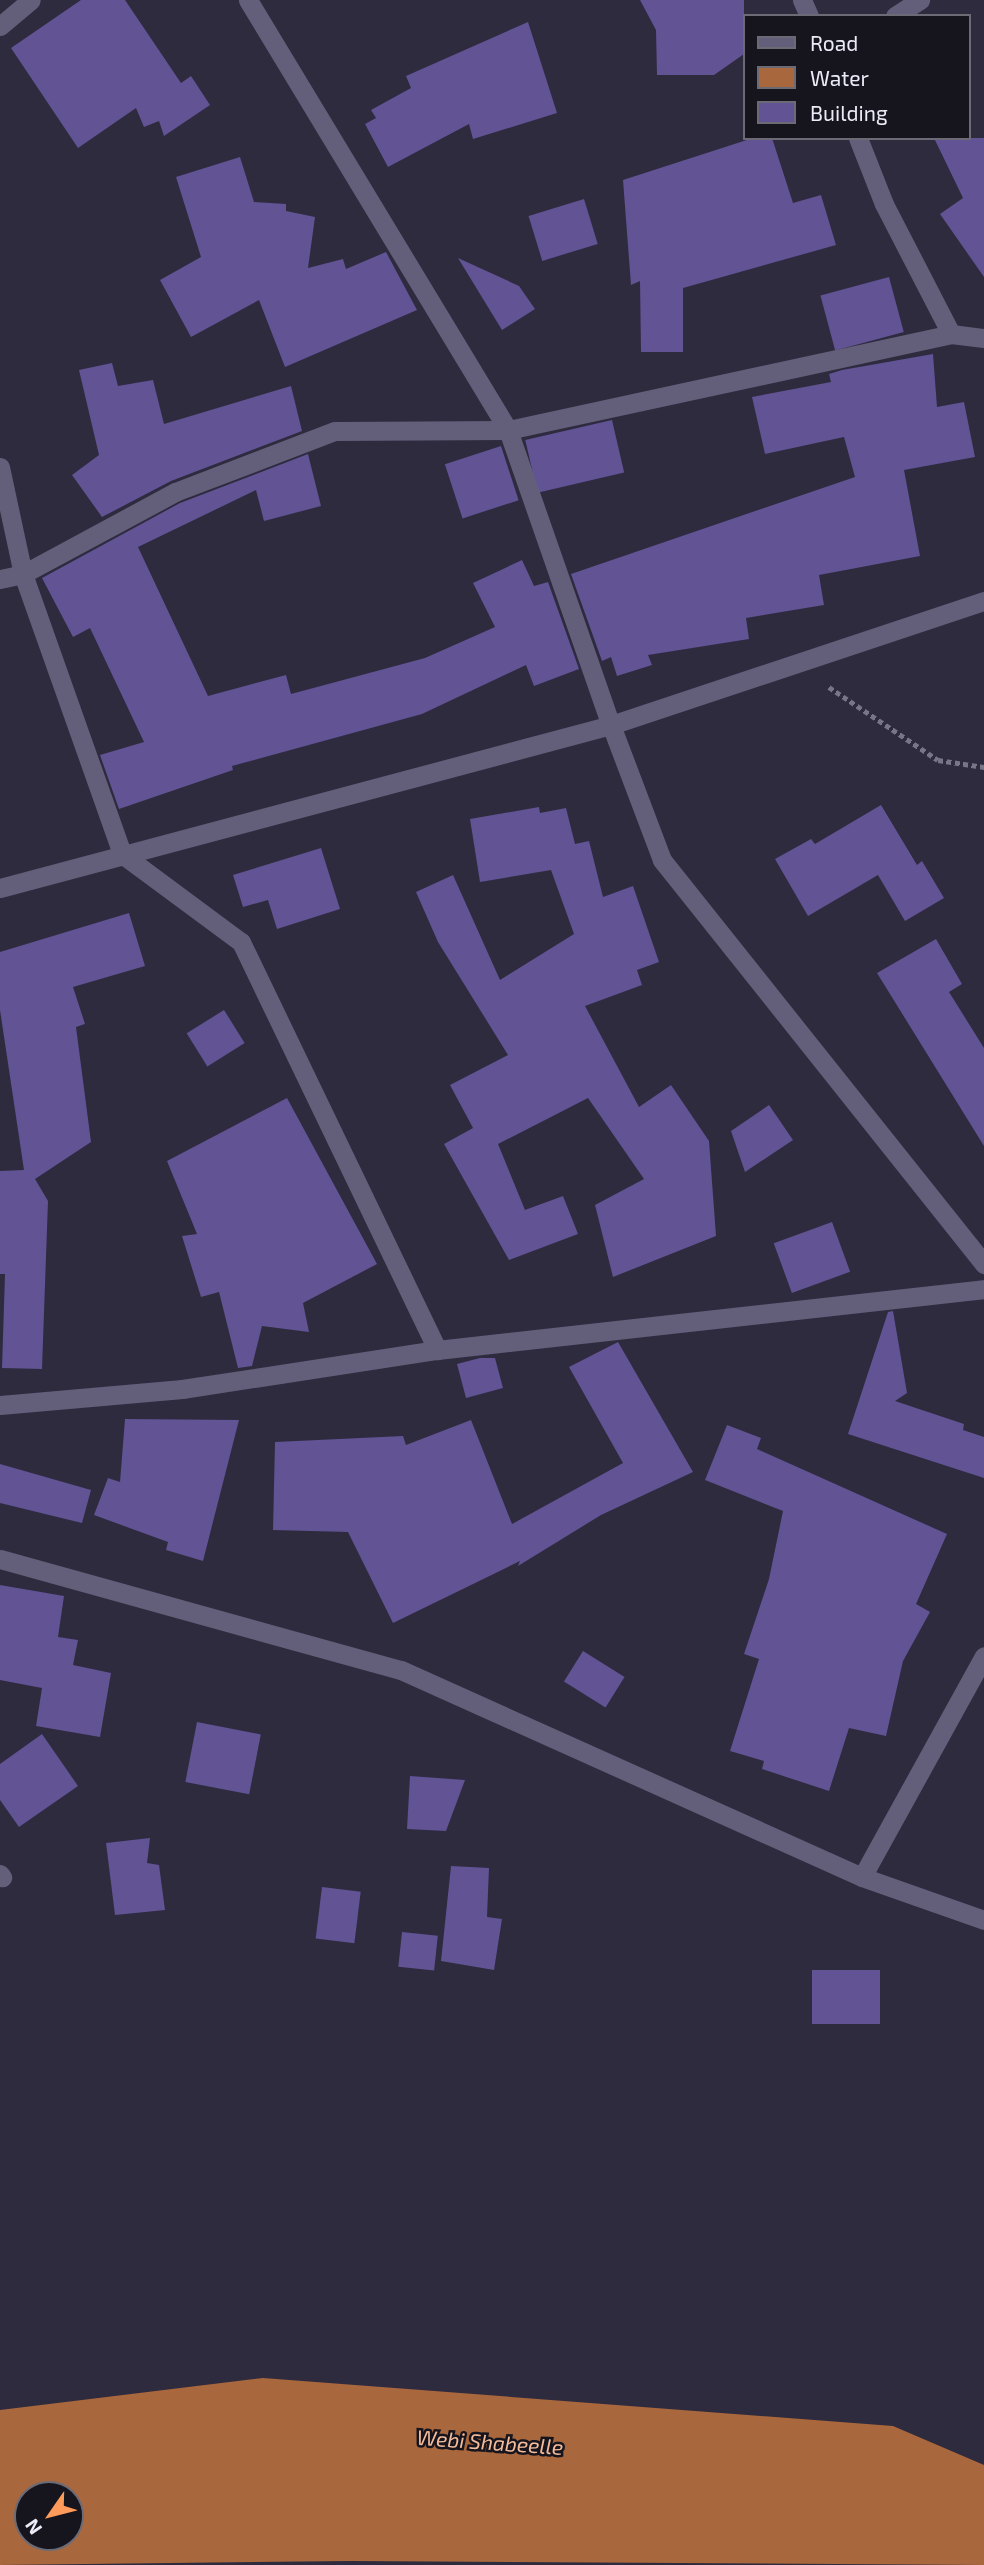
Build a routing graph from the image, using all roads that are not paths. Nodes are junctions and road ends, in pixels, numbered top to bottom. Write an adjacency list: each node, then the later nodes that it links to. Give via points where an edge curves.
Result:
1 (31, 0): 5 (street)
2 (248, 0): 9 (street)
3 (920, 0): 4 (street)
4 (898, 14)
5 (0, 26)
6 (859, 140): 7 (street, via 884,204)
7 (951, 334): 8 (street); 9 (street)
8 (984, 338)
9 (508, 430): 11 (street, via 335,431 174,492); 14 (street)
10 (0, 467): 11 (street)
11 (23, 574): 12 (street); 15 (street)
12 (0, 579)
13 (984, 601): 14 (street)
14 (611, 725): 15 (street); 17 (street, via 662,860)
15 (122, 854): 16 (street); 19 (street, via 241,942)
16 (0, 888)
17 (984, 1264)
18 (984, 1289): 19 (street)
19 (437, 1350): 20 (street, via 182,1389)
20 (0, 1405)
21 (0, 1559): 23 (street, via 401,1670)
22 (984, 1656): 23 (street)
23 (862, 1877): 24 (street)
24 (984, 1920)

